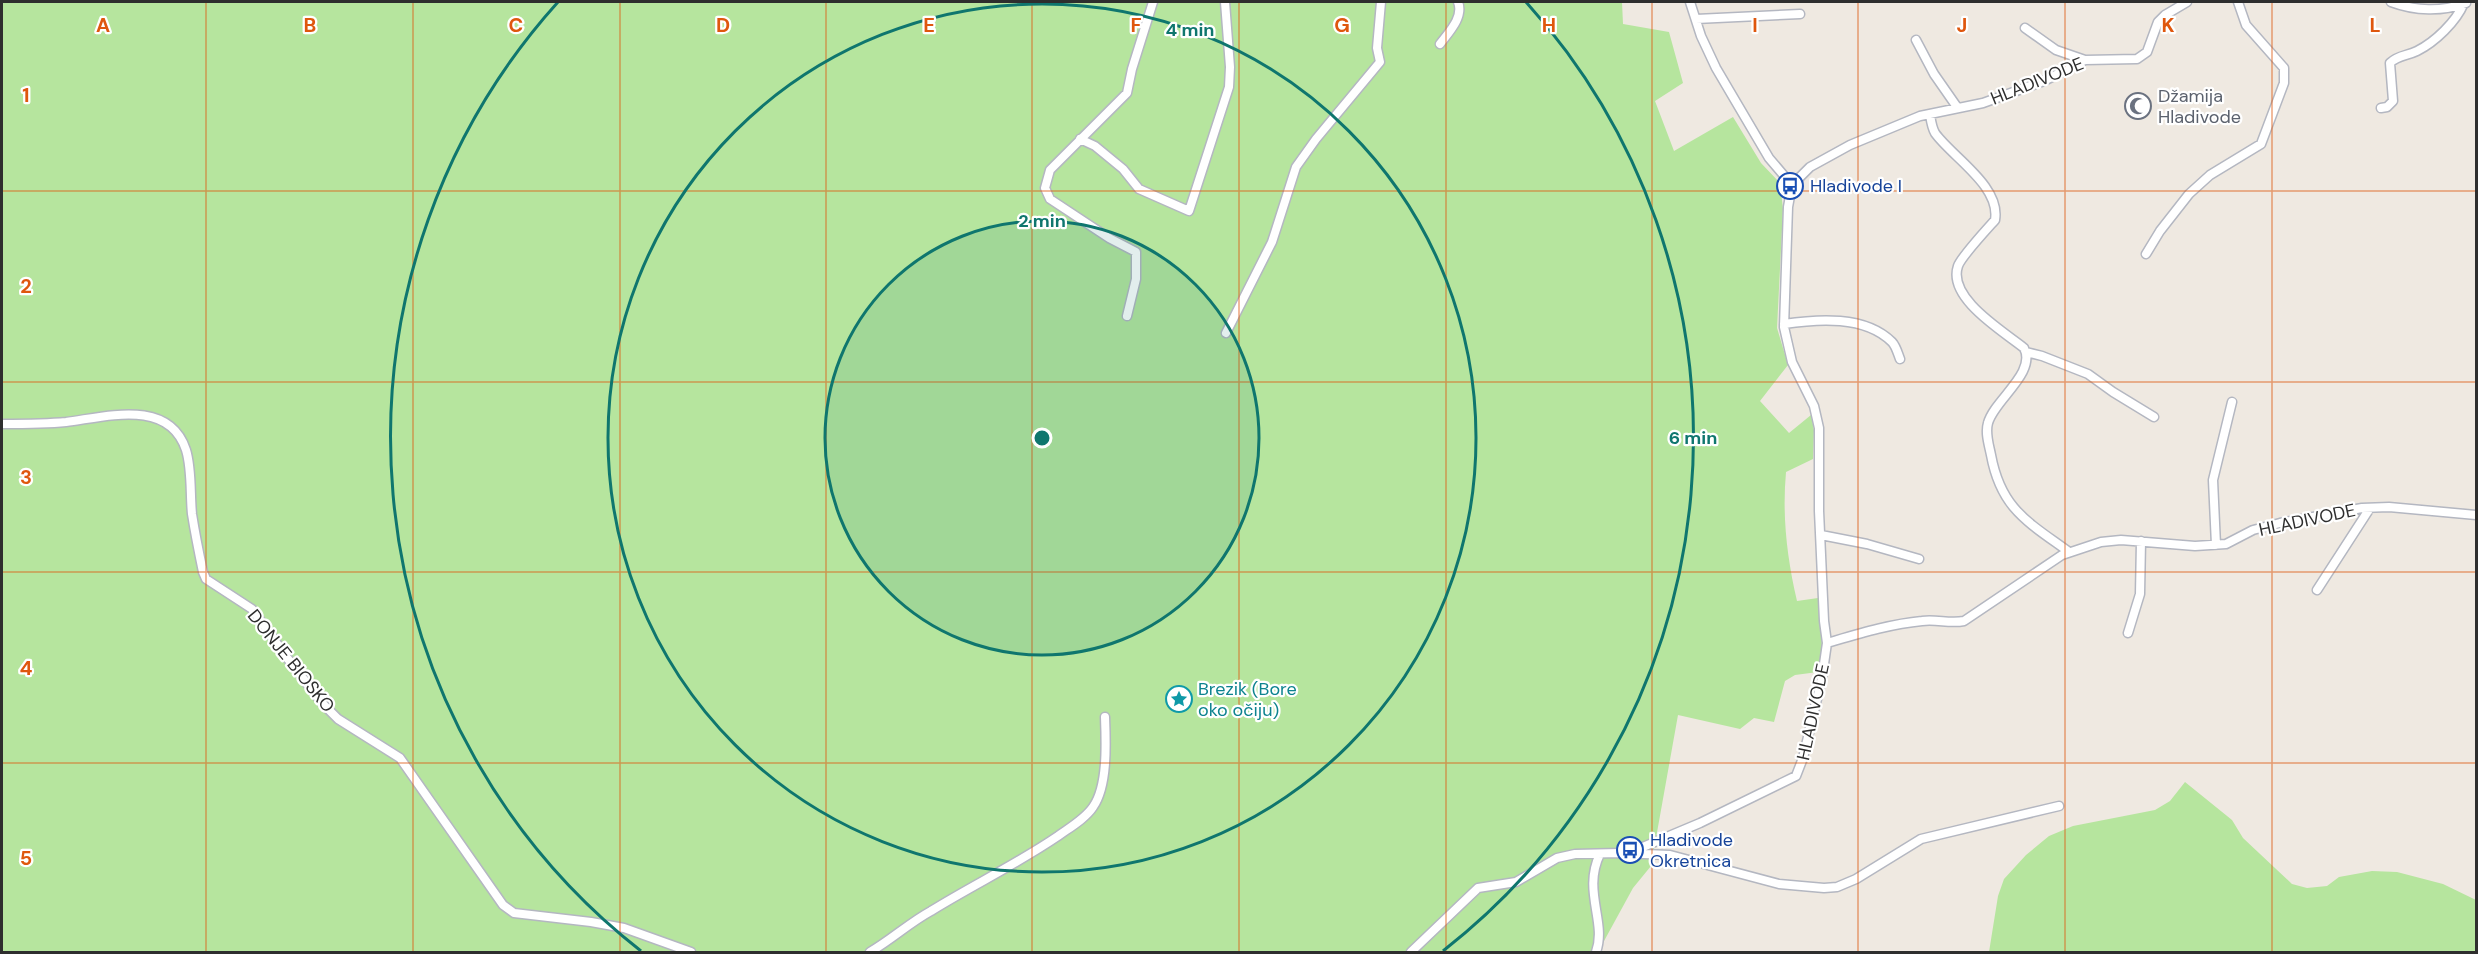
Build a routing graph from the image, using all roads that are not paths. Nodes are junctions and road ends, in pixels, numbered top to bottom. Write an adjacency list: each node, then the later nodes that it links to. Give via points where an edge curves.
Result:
1 (1153, 2): 19 (street, via 1127,93)
2 (1225, 2): 19 (street, via 1229,87 1189,211 1139,189 1123,169)
3 (1381, 2): 24 (street, via 1377,48 1380,62 1296,168 1272,242)
4 (1458, 2): 14 (street, via 1460,14)
5 (1690, 2): 11 (street)
6 (2187, 2): 15 (street, HLADIVODE, via 2164,15 2147,52 2137,59)
7 (2238, 2): 21 (street, via 2246,25 2284,68 2284,83 2270,124 2261,144 2210,175 2189,194)
8 (2391, 2): 9 (street, via 2433,10)
9 (2466, 2): 17 (street, via 2438,36 2390,63 2393,101)
10 (1800, 14): 11 (street)
11 (1697, 21): 20 (street, via 1716,68 1755,137)
12 (2025, 28): 15 (street, via 2056,50)
13 (1916, 40): 16 (street)
14 (1440, 44)
15 (2085, 60): 16 (street, HLADIVODE, via 2044,81)
16 (1957, 107): 18 (street, HLADIVODE)
17 (2380, 108)
18 (1930, 115): 20 (street, HLADIVODE, via 1850,144 1810,167); 25 (street, via 1935,132 1970,168 1997,210 1995,220 1957,267 1959,289 1970,304)
19 (1080, 139): 22 (street, via 1046,176 1046,194 1136,252 1136,279)
20 (1792, 185): 23 (street, HLADIVODE)
21 (2146, 254)
22 (1127, 316)
23 (1784, 324): 26 (street, via 1841,320 1876,332 1893,343); 32 (street, HLADIVODE, via 1789,354 1814,406 1819,428)
24 (1226, 333)
25 (2026, 352): 28 (street, via 2088,374); 35 (street, via 2027,364 1988,423 1986,432 1993,467 2000,488 2019,514)
26 (1900, 359)
27 (2232, 402): 34 (street, via 2213,480)
28 (2154, 417)
29 (2, 424): 44 (street, DONJE BIOSKO, via 120,415 153,416 167,422 186,451 193,516 206,579 252,609 338,719 400,758 503,905 514,913 617,927)
30 (2370, 508): 31 (street, HLADIVODE); 34 (street, HLADIVODE, via 2280,523); 37 (street)
31 (2476, 515)
32 (1821, 535): 36 (street); 39 (street, HLADIVODE)
33 (2140, 541): 34 (street, HLADIVODE); 35 (street, HLADIVODE, via 2101,542); 38 (street, via 2140,594)
34 (2216, 545)
35 (2069, 552): 39 (street, HLADIVODE, via 1964,621 1924,620)
36 (1919, 559)
37 (2317, 590)
38 (2128, 633)
39 (1827, 643): 42 (street, HLADIVODE, via 1822,678 1796,776)
40 (1105, 717): 45 (street, via 1106,757 1094,807 1044,846 928,912)
41 (2059, 806): 42 (street, via 1921,839 1837,887 1779,884 1670,855)
42 (1630, 852): 43 (street, HLADIVODE)
43 (1600, 854): 46 (street, HLADIVODE, via 1557,858 1516,882 1478,888); 47 (street, via 1592,882)
44 (691, 952)
45 (870, 952)
46 (1411, 952)
47 (1596, 952)

